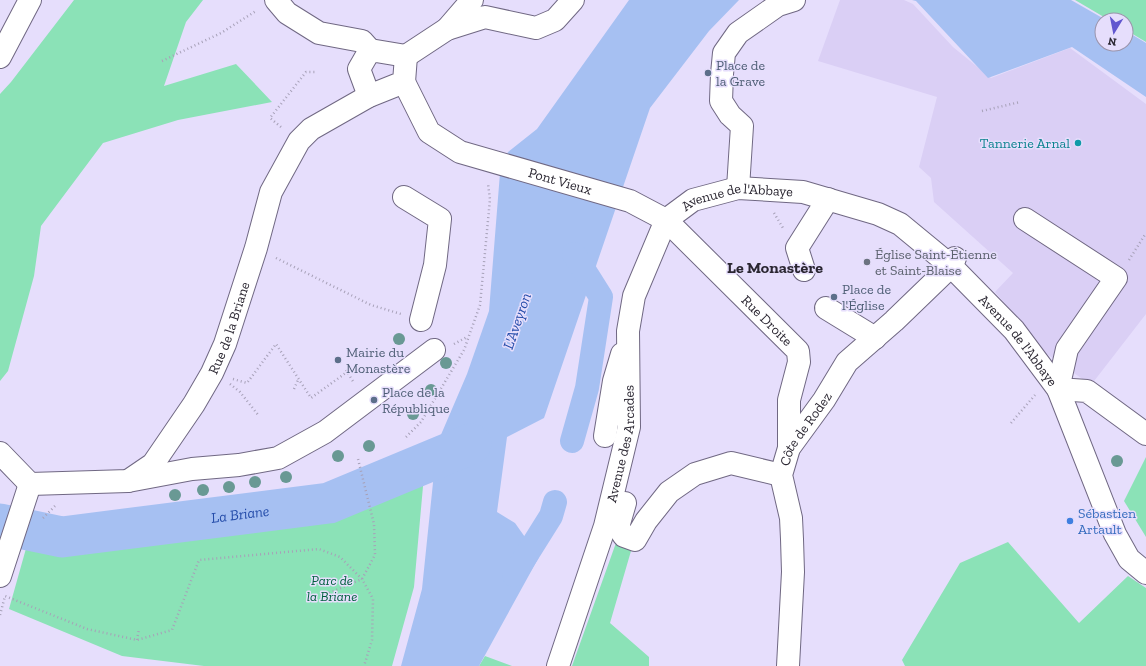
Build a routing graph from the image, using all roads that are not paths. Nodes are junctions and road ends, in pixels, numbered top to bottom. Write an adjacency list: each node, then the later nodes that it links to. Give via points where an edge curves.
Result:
1 (30, 0): 10 (street)
2 (276, 0): 8 (street, via 287,13 319,33 362,41)
3 (472, 0): 7 (street)
4 (573, 0): 6 (street, via 555,20 536,28)
5 (794, 0): 13 (street, via 778,5 738,33 724,53 721,101 730,115 742,126)
6 (483, 9): 7 (street)
7 (447, 29): 9 (street)
8 (370, 50): 9 (street); 12 (street, via 359,69)
9 (406, 56): 11 (street)
10 (0, 57)
11 (404, 82): 12 (street, Rue de la Briane); 17 (street, Pont Vieux, via 429,132 489,170 630,202)
12 (369, 96): 32 (street, Rue de la Briane, via 311,128 299,141 271,192 225,344 212,373 153,464)
13 (748, 189): 15 (street, Avenue de l'Abbaye, via 803,192); 17 (street, Avenue de l'Abbaye, via 693,200)
14 (404, 197): 21 (street, via 440,219 435,265)
15 (828, 199): 18 (street, Avenue de l'Abbaye, via 878,214 900,224); 19 (street, via 797,248)
16 (1025, 218): 25 (street, via 1116,278 1067,349)
17 (666, 220): 22 (street, Avenue des Arcades, via 634,296); 29 (street, Rue Droite, via 798,351 799,362 789,400)
18 (953, 262): 23 (street, Côte de Rodez); 25 (street, Avenue de l'Abbaye, via 1014,330)
19 (804, 270)
20 (826, 308): 23 (street)
21 (421, 320)
22 (628, 331): 26 (street, Avenue des Arcades); 28 (street, via 614,382)
23 (875, 338): 29 (street, Côte de Rodez, via 846,362 824,400)
24 (434, 350): 32 (street, via 325,432 278,458 192,469)
25 (1058, 389): 27 (street, via 1087,391); 34 (street, Avenue de l'Abbaye, via 1116,534 1128,559)
26 (629, 427): 31 (street, via 637,442 632,479 618,527 624,536 636,540 646,521 669,492 695,474 731,464); 36 (street, Avenue des Arcades, via 605,526)
27 (1146, 434)
28 (605, 436)
29 (789, 448): 31 (street, Côte de Rodez)
30 (0, 453): 33 (street)
31 (781, 475): 37 (street, Côte de Rodez, via 792,539 793,572)
32 (128, 481): 33 (street)
33 (28, 489): 35 (street)
34 (1146, 573)
35 (0, 576)
36 (558, 666)
37 (788, 666)

